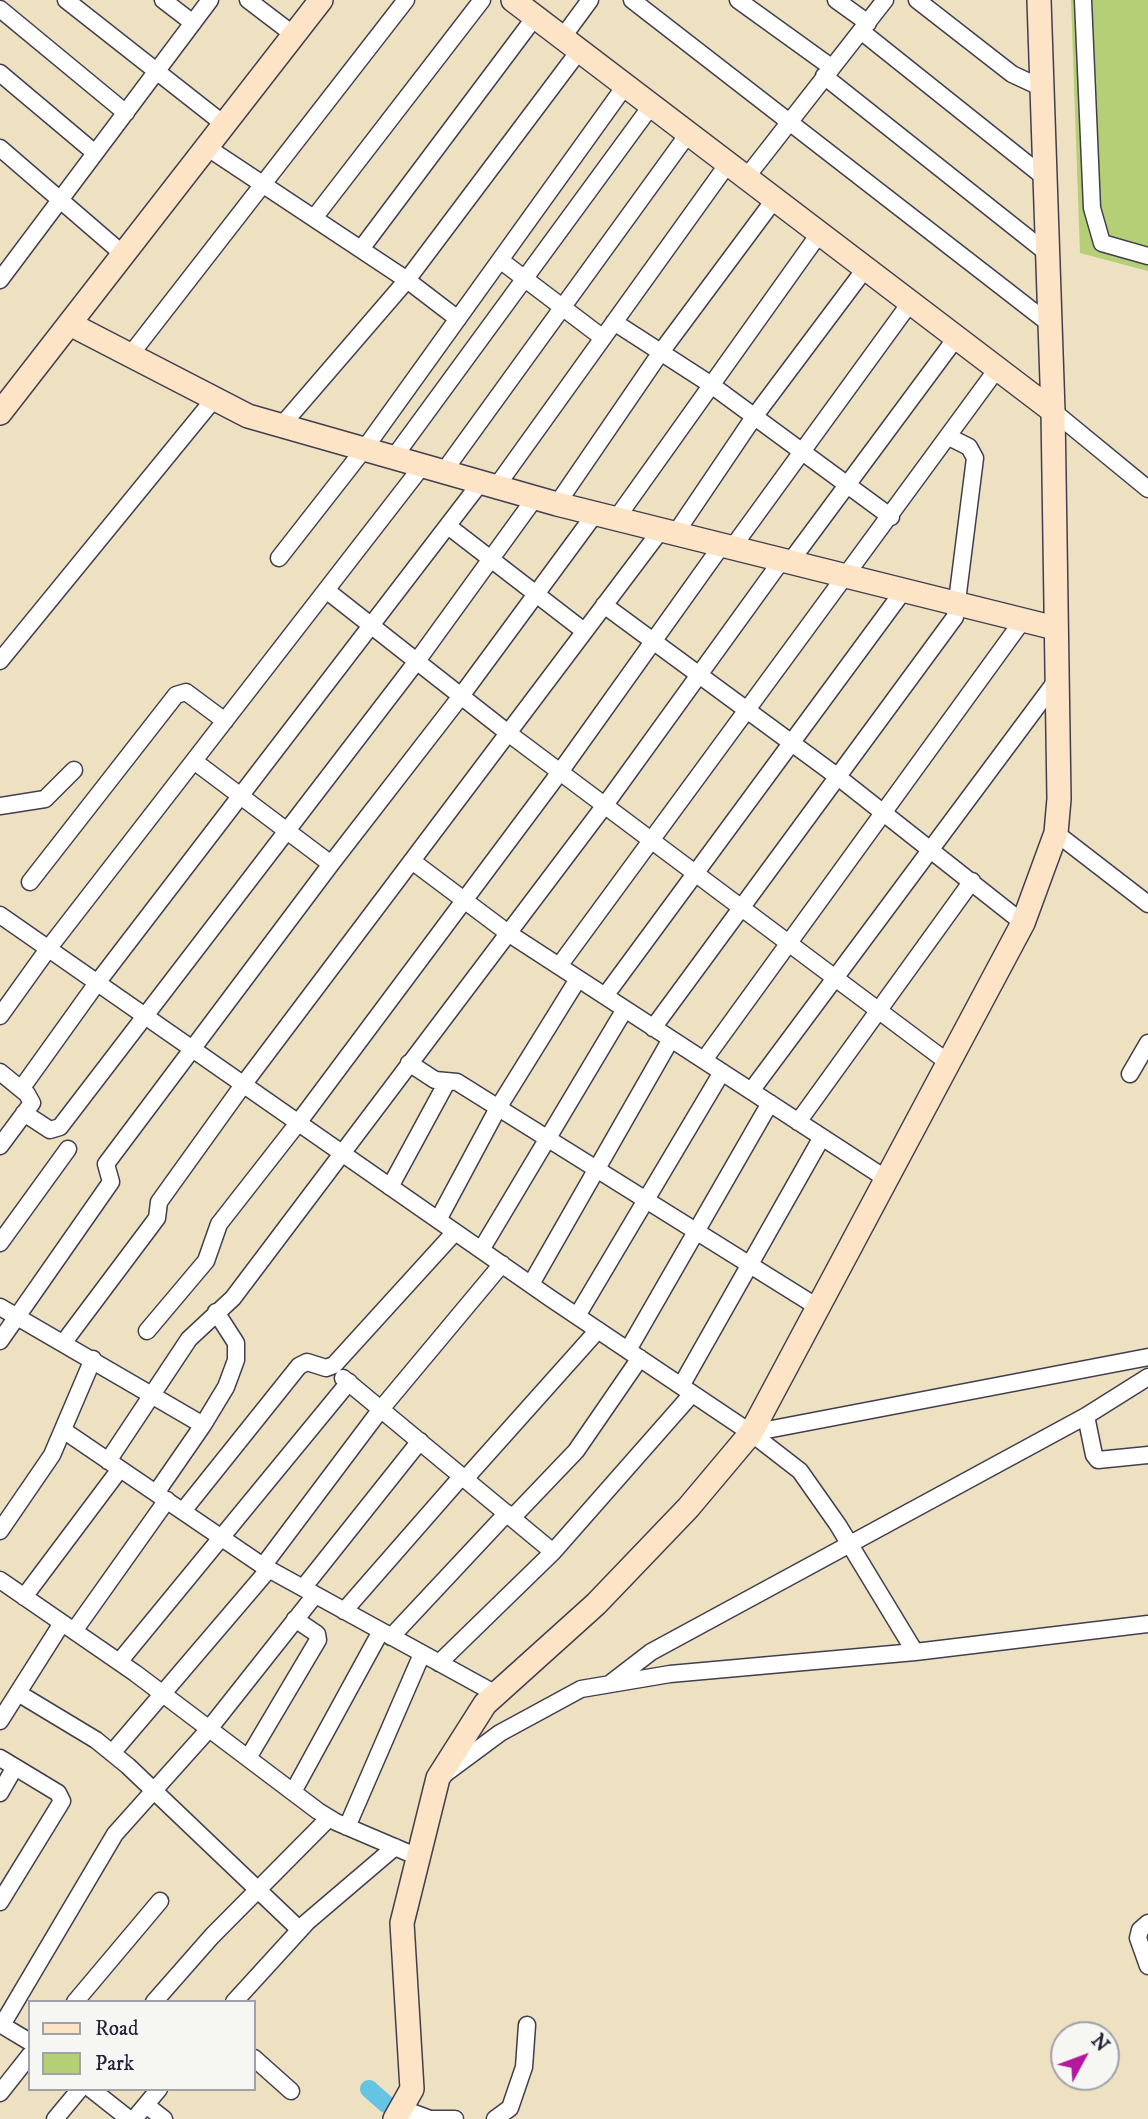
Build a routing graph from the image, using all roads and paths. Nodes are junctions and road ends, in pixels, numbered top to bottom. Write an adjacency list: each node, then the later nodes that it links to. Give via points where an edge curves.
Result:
1 (66, 0): 24 (street)
2 (163, 0): 19 (street)
3 (210, 0): 19 (street)
4 (248, 0): 21 (street)
5 (321, 0): 21 (street)
6 (406, 0): 38 (street)
7 (482, 0): 41 (street)
8 (513, 0): 18 (street)
9 (590, 0): 22 (street)
10 (632, 0): 30 (street)
11 (738, 0): 23 (street)
12 (836, 0): 20 (street)
13 (885, 0): 20 (street)
14 (917, 0): 27 (street, via 1013,74)
15 (1039, 0): 27 (street)
16 (1083, 0): 46 (street, via 1092,208 1101,243)
17 (0, 9): 29 (street)
18 (534, 17): 22 (street); 43 (street)
19 (193, 23): 24 (street)
20 (865, 27): 23 (street); 37 (street)
21 (295, 35): 31 (street)
22 (570, 44): 26 (street); 51 (street)
23 (828, 71): 30 (street); 44 (street)
24 (155, 73): 29 (street); 31 (street)
25 (0, 74): 35 (street)
26 (625, 86): 28 (street); 47 (street)
27 (1042, 88): 37 (street)
28 (651, 106): 32 (street); 49 (street)
29 (126, 113): 35 (street)
30 (790, 121): 36 (street); 57 (street)
31 (225, 125): 34 (street)
32 (688, 134): 36 (street); 53 (street)
33 (0, 148): 39 (street)
34 (208, 148): 38 (street); 45 (street)
35 (95, 153): 39 (street)
36 (736, 172): 40 (street); 55 (street)
37 (1044, 177): 44 (street)
38 (265, 185): 41 (street); 61 (street)
39 (60, 200): 45 (street); 50 (street)
40 (774, 200): 42 (street); 60 (street)
41 (314, 218): 43 (street)
42 (819, 234): 48 (street); 63 (street)
43 (361, 249): 51 (street)
44 (1047, 253): 57 (street)
45 (124, 254): 56 (street)
46 (1148, 256)
47 (500, 261): 49 (street); 54 (street)
48 (865, 269): 52 (street); 67 (street)
49 (524, 279): 53 (street); 72 (street)
50 (0, 280)
51 (407, 280): 54 (street); 68 (street)
52 (910, 303): 59 (street); 71 (street)
53 (562, 307): 58 (street); 73 (street)
54 (458, 319): 70 (street)
55 (614, 322): 58 (street); 60 (street)
56 (70, 324): 61 (street); 66 (street)
57 (1051, 326): 65 (street)
58 (603, 338): 74 (street)
59 (956, 338): 62 (street); 75 (street)
60 (661, 352): 63 (street); 77 (street)
61 (131, 354): 64 (street)
62 (997, 369): 65 (street); 69 (street)
63 (709, 384): 67 (street); 78 (street)
64 (214, 398): 68 (street, via 248,416); 97 (street)
65 (1053, 411): 76 (street); 94 (street)
66 (0, 413)
67 (754, 416): 71 (street); 81 (street)
68 (282, 425): 70 (street)
69 (949, 437): 79 (street); 90 (street, via 969,447 975,458)
70 (365, 449): 72 (street); 83 (street)
71 (801, 452): 75 (street); 82 (street)
72 (394, 457): 73 (street)
73 (434, 468): 74 (street); 87 (street)
74 (489, 484): 77 (street); 80 (street)
75 (846, 484): 79 (street); 85 (street)
76 (1148, 489)
77 (546, 501): 78 (street); 84 (street)
78 (605, 516): 81 (street); 89 (street)
79 (891, 517): 86 (street)
80 (448, 526): 84 (street); 93 (street)
81 (668, 532): 82 (street); 91 (street)
82 (727, 547): 85 (street); 96 (street)
83 (279, 558)
84 (491, 558): 89 (street); 98 (street)
85 (786, 561): 86 (street); 99 (street)
86 (848, 577): 88 (street); 102 (street)
87 (326, 590): 93 (street); 103 (street)
88 (904, 590): 90 (street); 105 (street)
89 (537, 593): 95 (street); 101 (street)
90 (958, 604): 92 (street); 109 (street, via 949,627)
91 (604, 605): 95 (street); 96 (street)
92 (1023, 620): 94 (street); 113 (street)
93 (373, 627): 98 (street); 110 (street)
94 (1055, 628): 100 (street)
95 (584, 631): 104 (street)
96 (653, 642): 99 (street); 108 (street)
97 (2, 654)
98 (416, 661): 101 (street); 114 (street)
99 (699, 675): 102 (street); 112 (street)
100 (1056, 681): 115 (street); 117 (street)
101 (461, 696): 104 (street); 119 (street)
102 (748, 710): 105 (street); 116 (street)
103 (225, 721): 106 (street); 121 (street, via 187,692 176,695)
104 (508, 733): 108 (street); 118 (street)
105 (793, 743): 109 (street); 120 (street)
106 (194, 761): 110 (street); 130 (street)
107 (74, 770): 111 (street, via 44,799)
108 (560, 772): 112 (street); 123 (street)
109 (838, 777): 113 (street); 125 (street)
110 (242, 795): 114 (street); 134 (street)
111 (0, 806)
112 (605, 806): 116 (street); 128 (street)
113 (883, 813): 117 (street); 129 (street)
114 (286, 829): 119 (street); 138 (street)
115 (1056, 833): 124 (street); 127 (street)
116 (650, 839): 120 (street); 131 (street)
117 (930, 849): 122 (street); 132 (street)
118 (412, 861): 123 (street); 151 (street)
119 (331, 864): 143 (street)
120 (697, 874): 125 (street); 135 (street)
121 (30, 881)
122 (972, 881): 127 (street); 137 (street)
123 (465, 900): 128 (street); 158 (street)
124 (1148, 904)
125 (740, 907): 129 (street); 140 (street)
126 (1, 918): 130 (street)
127 (1023, 923): 146 (street)
128 (508, 933): 131 (street); 145 (street)
129 (789, 943): 132 (street); 144 (street)
130 (48, 948): 134 (street); 139 (street)
131 (559, 966): 133 (street)
132 (834, 977): 137 (street); 153 (street)
133 (578, 979): 135 (street); 155 (street)
134 (97, 983): 138 (street); 152 (street)
135 (605, 996): 136 (street)
136 (625, 1009): 140 (street); 160 (street)
137 (877, 1010): 146 (street); 157 (street)
138 (143, 1015): 143 (street); 156 (street, via 60,1127 50,1130)
139 (0, 1016)
140 (653, 1028): 141 (street)
141 (671, 1039): 144 (street); 164 (street)
142 (1148, 1043): 149 (street)
143 (191, 1048): 151 (street); 179 (street, via 106,1164 111,1182)
144 (704, 1060): 148 (street)
145 (410, 1063): 150 (street, via 435,1080); 163 (street)
146 (950, 1064): 165 (street)
147 (0, 1072): 152 (street)
148 (722, 1072): 153 (street); 167 (street)
149 (1129, 1074)
150 (447, 1082): 155 (street, via 457,1082); 166 (street)
151 (243, 1085): 158 (street); 184 (street, via 159,1202 157,1218)
152 (21, 1089): 156 (street, via 32,1102)
153 (751, 1091): 154 (street)
154 (770, 1103): 157 (street); 169 (street)
155 (498, 1108): 160 (street); 168 (street)
156 (24, 1113): 161 (street)
157 (798, 1122): 159 (street)
158 (298, 1123): 163 (street); 182 (street, via 219,1224 206,1261)
159 (822, 1137): 165 (street); 174 (street)
160 (546, 1138): 164 (street); 172 (street)
161 (0, 1146)
162 (68, 1149): 171 (street)
163 (342, 1153): 166 (street); 178 (street, via 233,1298)
164 (597, 1170): 167 (street); 175 (street)
165 (888, 1180): 177 (street)
166 (390, 1187): 168 (street)
167 (646, 1200): 169 (street); 180 (street)
168 (438, 1220): 170 (street)
169 (694, 1231): 174 (street); 185 (street)
170 (455, 1232): 172 (street); 188 (street)
171 (0, 1243)
172 (481, 1250): 173 (street)
173 (502, 1264): 175 (street); 193 (street)
174 (749, 1265): 177 (street); 191 (street)
175 (531, 1284): 180 (street)
176 (0, 1307): 179 (street)
177 (818, 1308): 197 (street)
178 (216, 1312): 192 (street, via 188,1339); 195 (street, via 238,1351 226,1387)
179 (17, 1316): 183 (street); 184 (street)
180 (577, 1316): 181 (street)
181 (598, 1330): 185 (street); 201 (street)
182 (147, 1331)
183 (0, 1340)
184 (64, 1342): 187 (street)
185 (634, 1354): 191 (street); 204 (street, via 576,1451)
186 (1148, 1357): 197 (street)
187 (93, 1359): 192 (street); 196 (street)
188 (330, 1367): 190 (street); 203 (street, via 307,1362 299,1366)
189 (1148, 1377): 194 (street)
190 (349, 1382): 193 (street); 206 (street)
191 (687, 1390): 197 (street); 208 (street)
192 (152, 1394): 195 (street); 200 (street)
193 (381, 1409): 198 (street); 209 (street)
194 (1086, 1416): 199 (street, via 1098,1460); 207 (street)
195 (203, 1425): 202 (street)
196 (62, 1430): 200 (street); 205 (street, via 40,1474)
197 (751, 1433): 207 (street, via 800,1471); 224 (street, via 688,1508 596,1604)
198 (420, 1441): 201 (street); 211 (street)
199 (1148, 1455)
200 (114, 1465): 202 (street); 212 (street)
201 (463, 1477): 204 (street); 213 (street)
202 (162, 1497): 203 (street); 216 (street)
203 (183, 1511): 206 (street)
204 (510, 1516): 208 (street); 217 (street)
205 (0, 1531)
206 (223, 1538): 209 (street); 220 (street)
207 (849, 1544): 218 (street); 222 (street, via 651,1652)
208 (553, 1552): 221 (street)
209 (266, 1568): 211 (street); 225 (street)
210 (0, 1580): 212 (street)
211 (309, 1592): 213 (street); 214 (street)
212 (24, 1597): 216 (street)
213 (344, 1611): 217 (street)
214 (295, 1619): 227 (street); 230 (street, via 317,1634 318,1640)
215 (1148, 1624): 218 (street)
216 (68, 1627): 220 (street); 223 (street)
217 (386, 1634): 219 (street); 234 (street)
218 (915, 1652): 222 (street, via 670,1674)
219 (422, 1654): 221 (street); 237 (street)
220 (119, 1662): 225 (street)
221 (439, 1663): 224 (street)
222 (610, 1684): 232 (street, via 569,1695 500,1733)
223 (18, 1693): 226 (street); 228 (street)
224 (496, 1694): 232 (street)
225 (164, 1695): 227 (street); 228 (street)
226 (0, 1721)
227 (209, 1729): 230 (street); 233 (street)
228 (112, 1753): 233 (street)
229 (0, 1758): 231 (street)
230 (248, 1759): 234 (street)
231 (15, 1767): 235 (street); 242 (street, via 58,1793 62,1801)
232 (438, 1778): 239 (street)
233 (153, 1790): 240 (street); 249 (street, via 104,1850)
234 (293, 1792): 236 (street)
235 (0, 1793)
236 (329, 1818): 237 (street); 240 (street)
237 (347, 1827): 238 (street)
238 (395, 1847): 239 (street); 244 (street)
239 (418, 1857): 260 (street, via 402,1923 412,2089)
240 (258, 1890): 244 (street); 247 (street)
241 (160, 1901): 246 (street)
242 (0, 1902)
243 (1148, 1923): 245 (street, via 1138,1938)
244 (300, 1930): 248 (street)
245 (1148, 1966)
246 (77, 2000)
247 (156, 2000)
248 (236, 2000)
249 (1, 2024): 251 (street)
250 (527, 2025): 266 (street, via 524,2067 510,2108)
251 (28, 2041)
252 (28, 2058): 258 (street)
253 (256, 2060): 257 (street)
254 (78, 2091): 261 (street)
255 (94, 2091): 262 (street)
256 (157, 2091): 259 (street)
257 (291, 2091)
258 (0, 2093)
259 (146, 2105): 262 (street); 263 (street)
260 (399, 2114): 264 (street)
261 (55, 2119)
262 (132, 2119)
263 (164, 2119)
264 (430, 2119): 265 (street)
265 (455, 2119)
266 (495, 2119)

